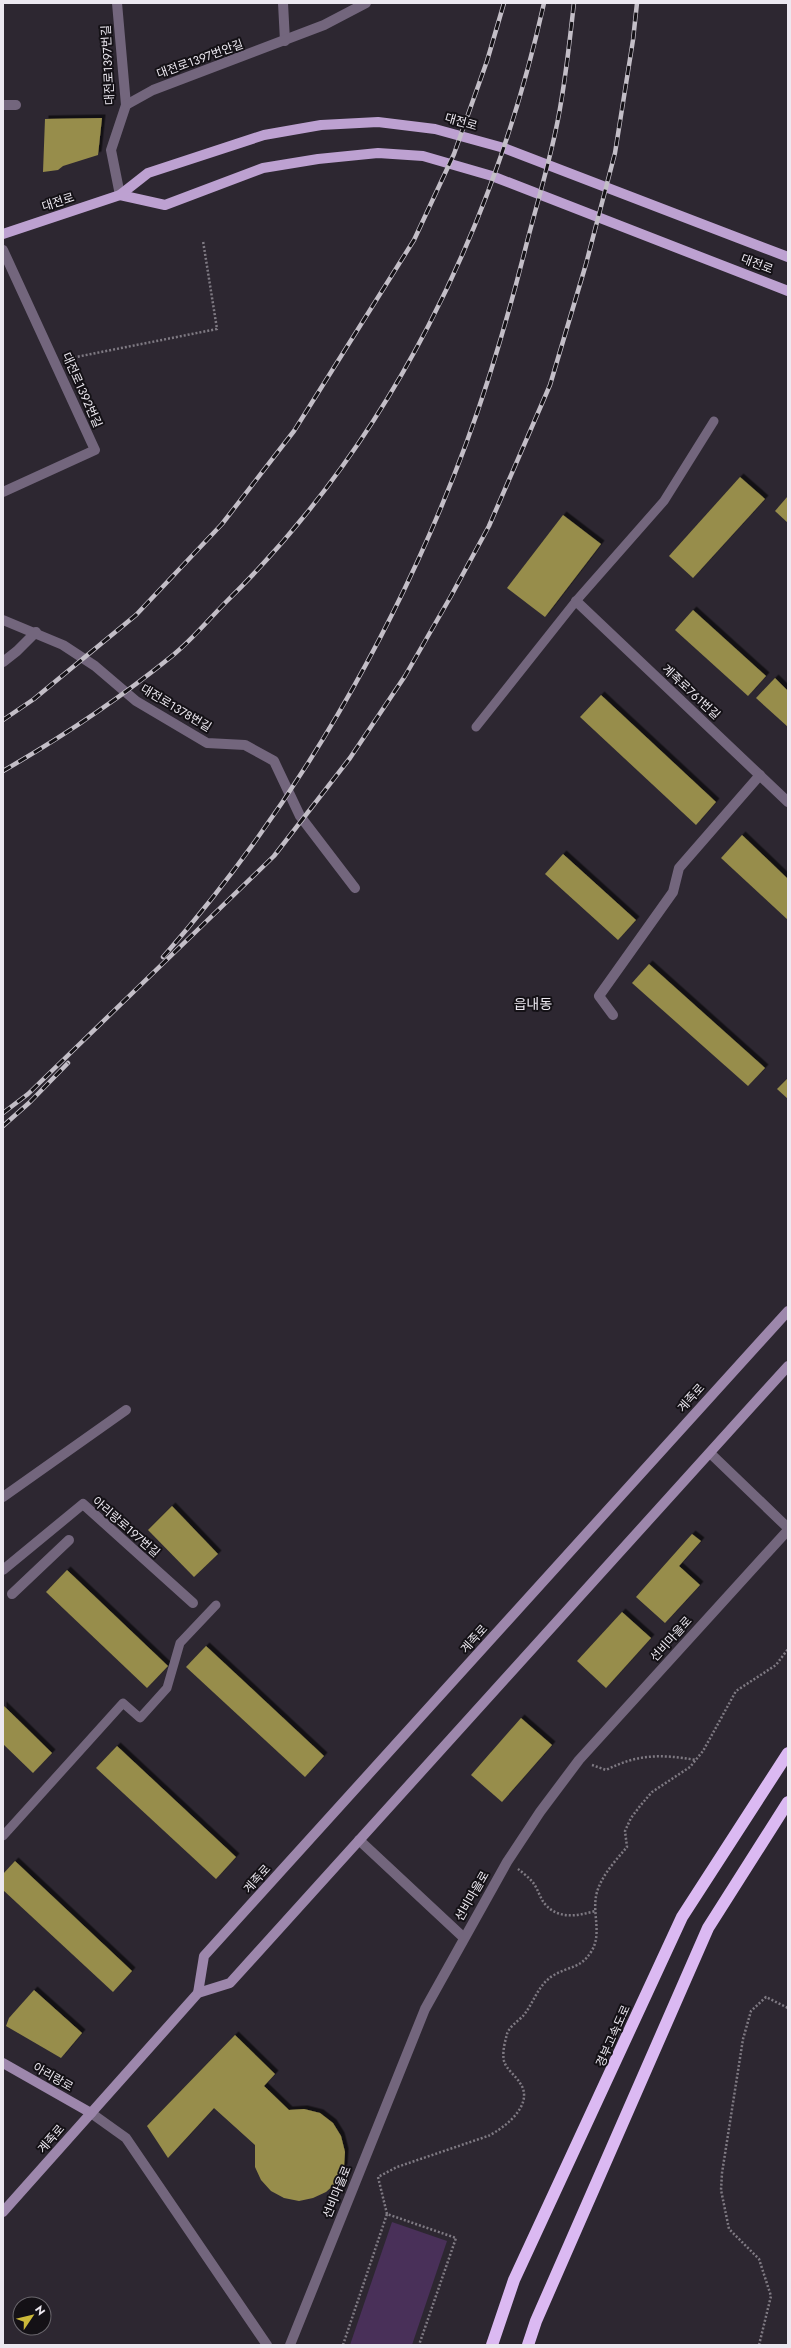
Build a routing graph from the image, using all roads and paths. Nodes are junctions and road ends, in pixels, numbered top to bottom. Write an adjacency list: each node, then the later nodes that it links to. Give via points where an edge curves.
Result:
1 (117, 3): 7 (street, 대전로1397번길)
2 (283, 3): 4 (street)
3 (366, 3): 4 (street, 대전로1397번안길, via 324,25)
4 (285, 41): 7 (street, 대전로1397번안길, via 153,90)
5 (3, 105): 6 (street)
6 (16, 105)
7 (126, 105): 8 (street, 대전로1397번길, via 111,150)
8 (120, 195): 9 (main road, 대전로); 12 (main road, 대전로, via 148,173 264,136 321,125 378,122 435,129 504,148); 13 (main road, 대전로, via 165,205 262,168 378,153 423,156 492,176)
9 (3, 234)
10 (203, 241): 14 (path, via 218,329)
11 (3, 250): 14 (street, 대전로1392번길)
12 (788, 257)
13 (788, 291)
14 (54, 361): 16 (street, 대전로1392번길, via 95,450)
15 (714, 421): 17 (lane, via 664,501)
16 (3, 492)
17 (576, 600): 21 (lane); 22 (street, 계족로761번길)
18 (3, 620): 19 (street, 대전로1378번길)
19 (36, 632): 20 (street); 24 (street, 대전로1378번길, via 63,645 95,666 136,701 207,743 245,745 274,761 300,816)
20 (3, 662)
21 (476, 727)
22 (760, 775): 23 (street, 계족로761번길); 25 (street, via 679,868 673,892 599,996)
23 (788, 802)
24 (355, 888)
25 (613, 1015)
26 (788, 1311): 47 (main road, 계족로, via 204,1956)
27 (788, 1366): 29 (main road)
28 (126, 1410): 30 (street)
29 (710, 1453): 31 (street); 43 (main road)
30 (3, 1497)
31 (788, 1529): 39 (street, 선비마을로)
32 (68, 1540): 34 (street)
33 (3, 1570): 35 (street, 아리랑로197번길, via 83,1504)
34 (12, 1594)
35 (193, 1603)
36 (216, 1604): 42 (lane, via 180,1643 167,1688 140,1718 123,1703)
37 (788, 1649): 40 (path, via 776,1665 736,1691)
38 (788, 1753): 57 (highway, 경부고속도로, via 682,1917 514,2280)
39 (579, 1760): 40 (path, via 606,1770 643,1756 673,1756); 46 (street, 선비마을로, via 507,1862)
40 (696, 1760): 45 (path, via 685,1771 652,1792 631,1818 625,1831 627,1847 602,1880 597,1893)
41 (788, 1802): 58 (highway, via 708,1928 536,2321)
42 (3, 1836)
43 (359, 1840): 46 (street); 47 (main road, via 230,1983)
44 (516, 1867): 45 (path, via 533,1882 544,1903 554,1912 565,1916 578,1916)
45 (595, 1911): 52 (path, via 597,1940 591,1952 578,1966 554,1975 542,1984 524,2014 508,2032 504,2062 525,2093 513,2119 501,2130 488,2136 397,2167 378,2177)
46 (463, 1937): 54 (street, 선비마을로, via 425,2009)
47 (198, 1993): 50 (main road, 계족로)
48 (788, 2008): 59 (path, via 766,1997 751,2011 743,2038 722,2173 721,2190 729,2229 759,2259 771,2296)
49 (3, 2063): 50 (main road, 아리랑로)
50 (91, 2113): 51 (main road, 계족로); 53 (street, via 126,2138)
51 (3, 2212)
52 (387, 2214): 55 (path); 56 (path, via 456,2238)
53 (267, 2345)
54 (290, 2345)
55 (343, 2345)
56 (419, 2345)
57 (492, 2345)
58 (528, 2345)
59 (759, 2345)

